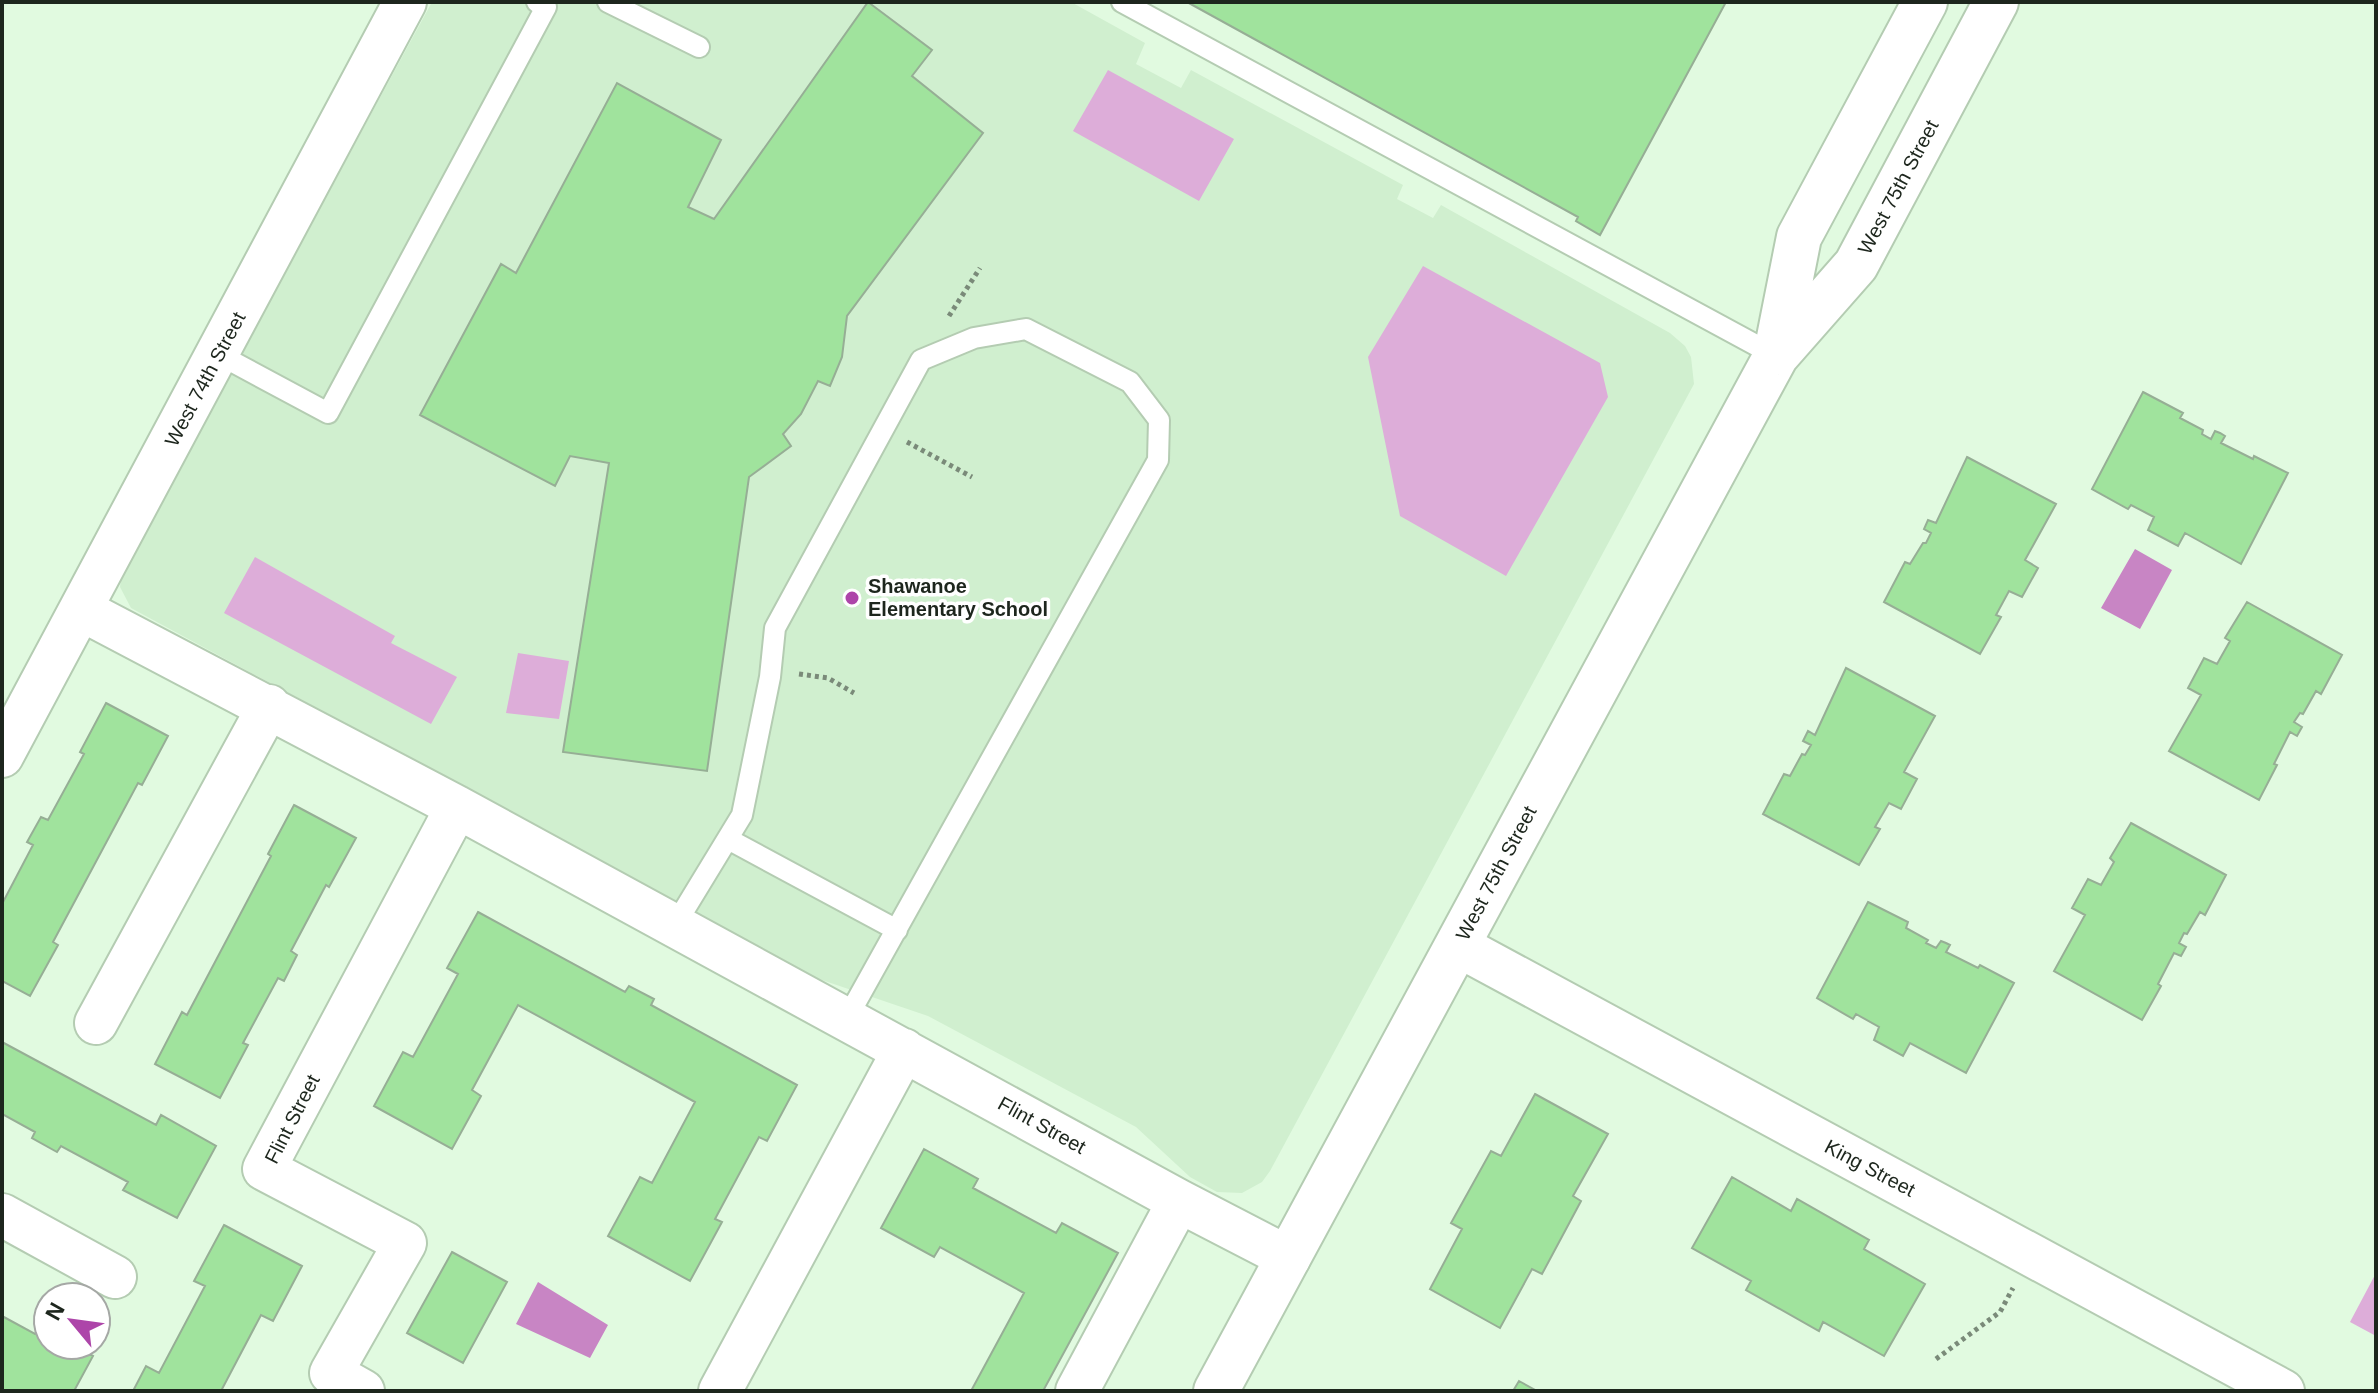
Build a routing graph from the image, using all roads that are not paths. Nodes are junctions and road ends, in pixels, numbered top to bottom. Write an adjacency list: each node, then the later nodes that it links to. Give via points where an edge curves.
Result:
1 (405, 2): 8 (street, West 74th Street)
2 (608, 2): 7 (lane)
3 (1122, 2): 9 (lane)
4 (1925, 2): 9 (main road, West 75th Street, via 1799,237)
5 (1996, 2): 9 (main road, West 75th Street, via 1856,265)
6 (549, 4): 8 (lane, via 328,413)
7 (699, 47)
8 (218, 354): 10 (street, West 74th Street)
9 (1776, 356): 17 (main road, West 75th Street)
10 (82, 610): 11 (street, Flint Street); 12 (street, West 74th Street)
11 (269, 706): 13 (street, Flint Street); 19 (street)
12 (2, 756)
13 (457, 807): 15 (street, Flint Street); 26 (street, Flint Street, via 264,1169 405,1243 331,1373)
14 (728, 839): 15 (lane); 16 (lane); 16 (lane, via 742,815 775,628 921,360 974,338 1026,329 1130,382 1159,420 1158,460)
15 (675, 925): 18 (street, Flint Street)
16 (897, 930): 18 (lane)
17 (1457, 945): 23 (main road, West 75th Street); 29 (street, King Street)
18 (847, 1018): 20 (street, Flint Street)
19 (96, 1023)
20 (904, 1050): 21 (street, Flint Street); 27 (street)
21 (1179, 1201): 23 (street, Flint Street); 28 (street)
22 (2, 1215): 24 (street)
23 (1289, 1258): 25 (main road, West 75th Street)
24 (115, 1277)
25 (1225, 1388)
26 (363, 1391)
27 (720, 1391)
28 (1077, 1391)
29 (2283, 1391)

